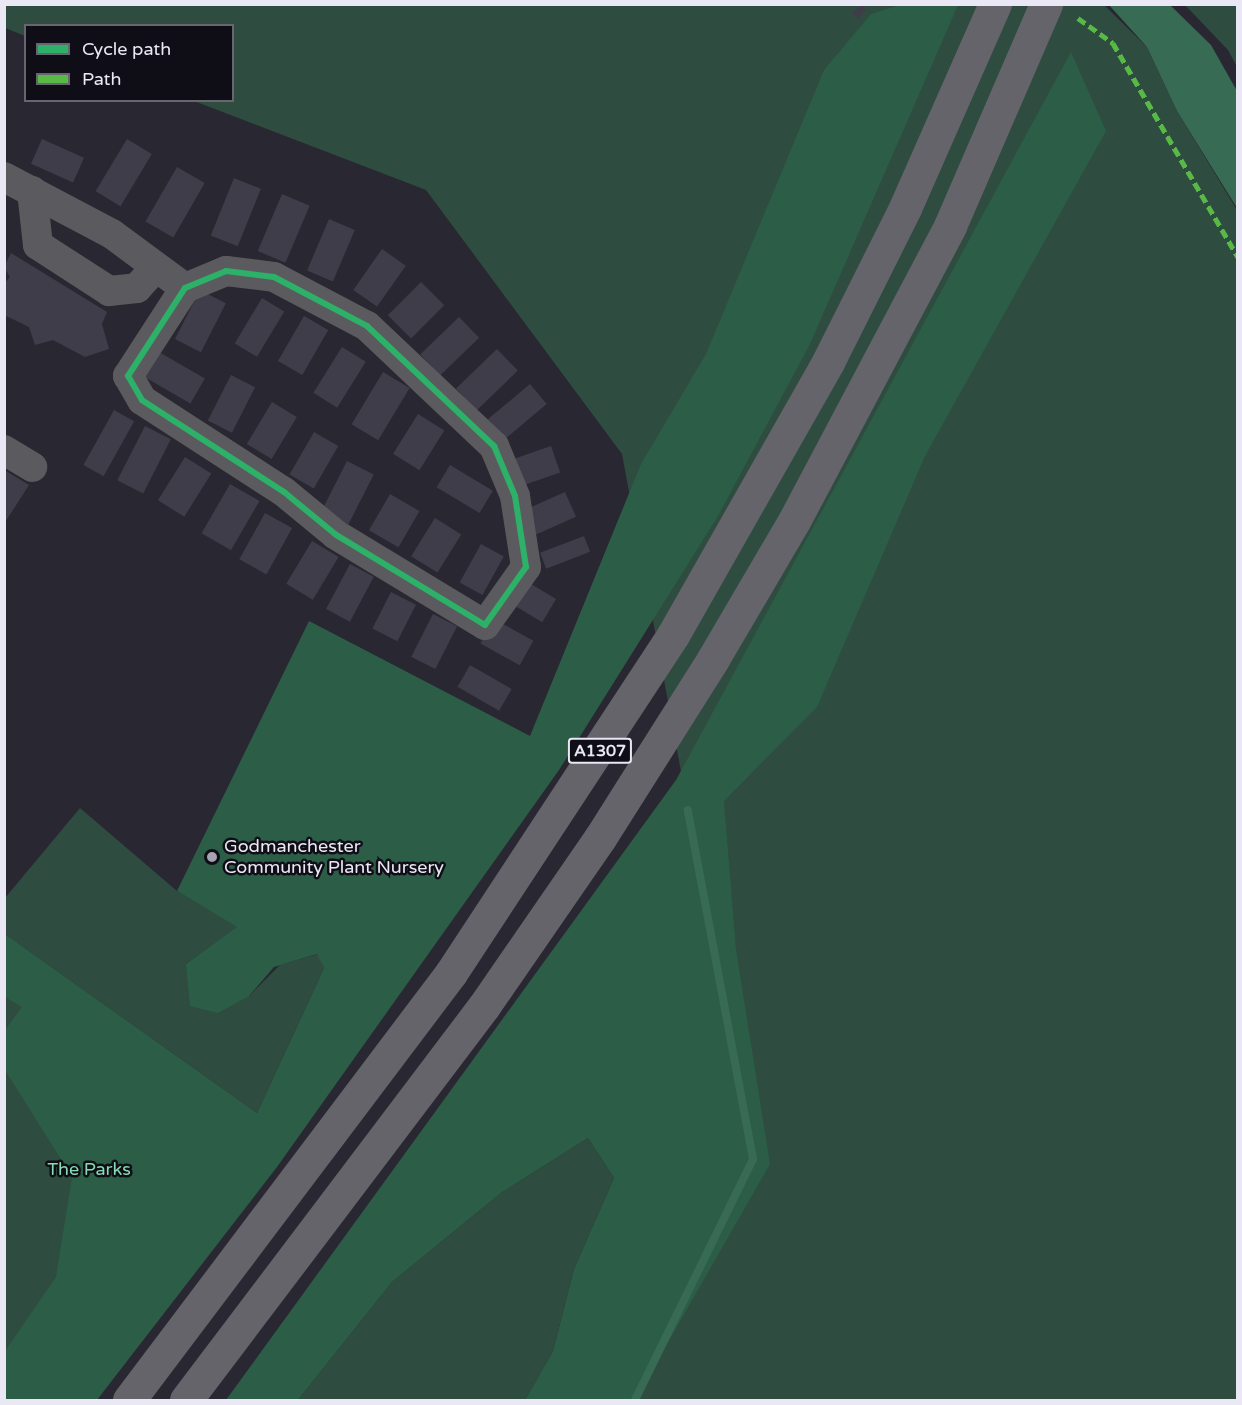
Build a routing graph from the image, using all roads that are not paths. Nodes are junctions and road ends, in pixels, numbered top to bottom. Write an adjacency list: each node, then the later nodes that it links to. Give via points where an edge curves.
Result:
1 (994, 4): 9 (main road, A1307, via 828,362 673,635 451,973)
2 (1046, 4): 10 (main road, A1307, via 934,257 794,521 713,659 600,838 484,1006)
3 (4, 177): 4 (street)
4 (32, 190): 5 (street, via 112,234); 5 (street, via 38,245 109,291 137,288)
5 (154, 269): 6 (street)
6 (185, 288): 6 (street, via 128,376 142,400 284,492 335,534 485,625 526,567 515,496 494,446 367,326 274,277 226,271)
7 (4, 450): 8 (street)
8 (32, 467)
9 (129, 1401)
10 (186, 1401)

